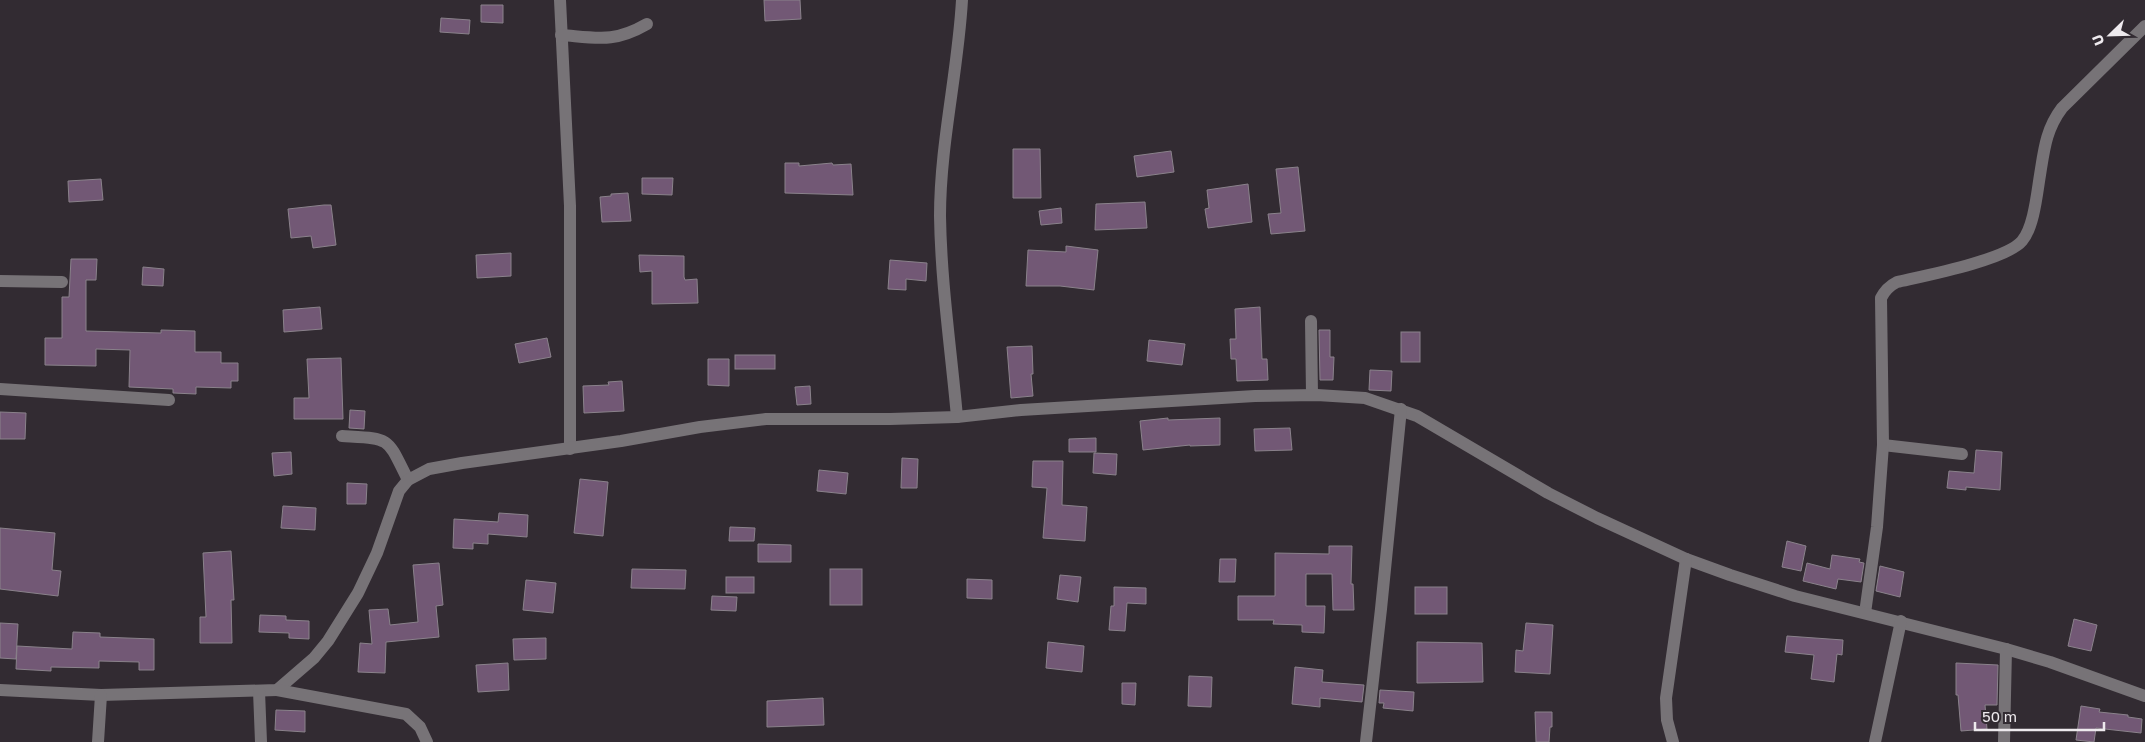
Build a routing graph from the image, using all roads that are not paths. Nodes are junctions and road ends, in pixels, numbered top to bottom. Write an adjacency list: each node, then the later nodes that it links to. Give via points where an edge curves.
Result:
1 (560, 0): 5 (street)
2 (962, 0): 13 (street, via 940,216)
3 (647, 24): 5 (street, via 616,38)
4 (2145, 26): 15 (street, via 2055,118 2046,138 2028,232 2021,243 1996,256 1897,282 1884,292 1881,298)
5 (561, 34): 16 (street, via 570,206)
6 (0, 282): 7 (street)
7 (62, 282)
8 (1311, 321): 10 (street)
9 (0, 389): 11 (street)
10 (1312, 395): 12 (street, via 1365,398); 13 (street, via 1021,410)
11 (169, 400)
12 (1401, 409): 19 (street, via 1548,493); 28 (street)
13 (957, 417): 16 (street, via 766,420 700,426)
14 (342, 436): 18 (street, via 380,438 388,442)
15 (1883, 445): 17 (street); 20 (street, via 1877,527)
16 (570, 449): 18 (street, via 429,469)
17 (1962, 454)
18 (408, 480): 24 (street, via 395,498 377,553 358,593 314,658)
19 (1686, 559): 20 (street, via 1795,596); 33 (street, via 1666,698)
20 (1865, 613): 21 (street)
21 (1901, 621): 22 (street); 34 (street)
22 (2006, 649): 27 (street); 35 (street)
23 (0, 690): 26 (street)
24 (277, 690): 25 (street); 31 (street, via 406,714 420,727)
25 (259, 692): 26 (street); 30 (street)
26 (101, 695): 29 (street)
27 (2145, 696)
28 (1366, 736): 32 (street)
29 (98, 742)
30 (261, 742)
31 (428, 742)
32 (1374, 742)
33 (1672, 742)
34 (1875, 742)
35 (2004, 742)

